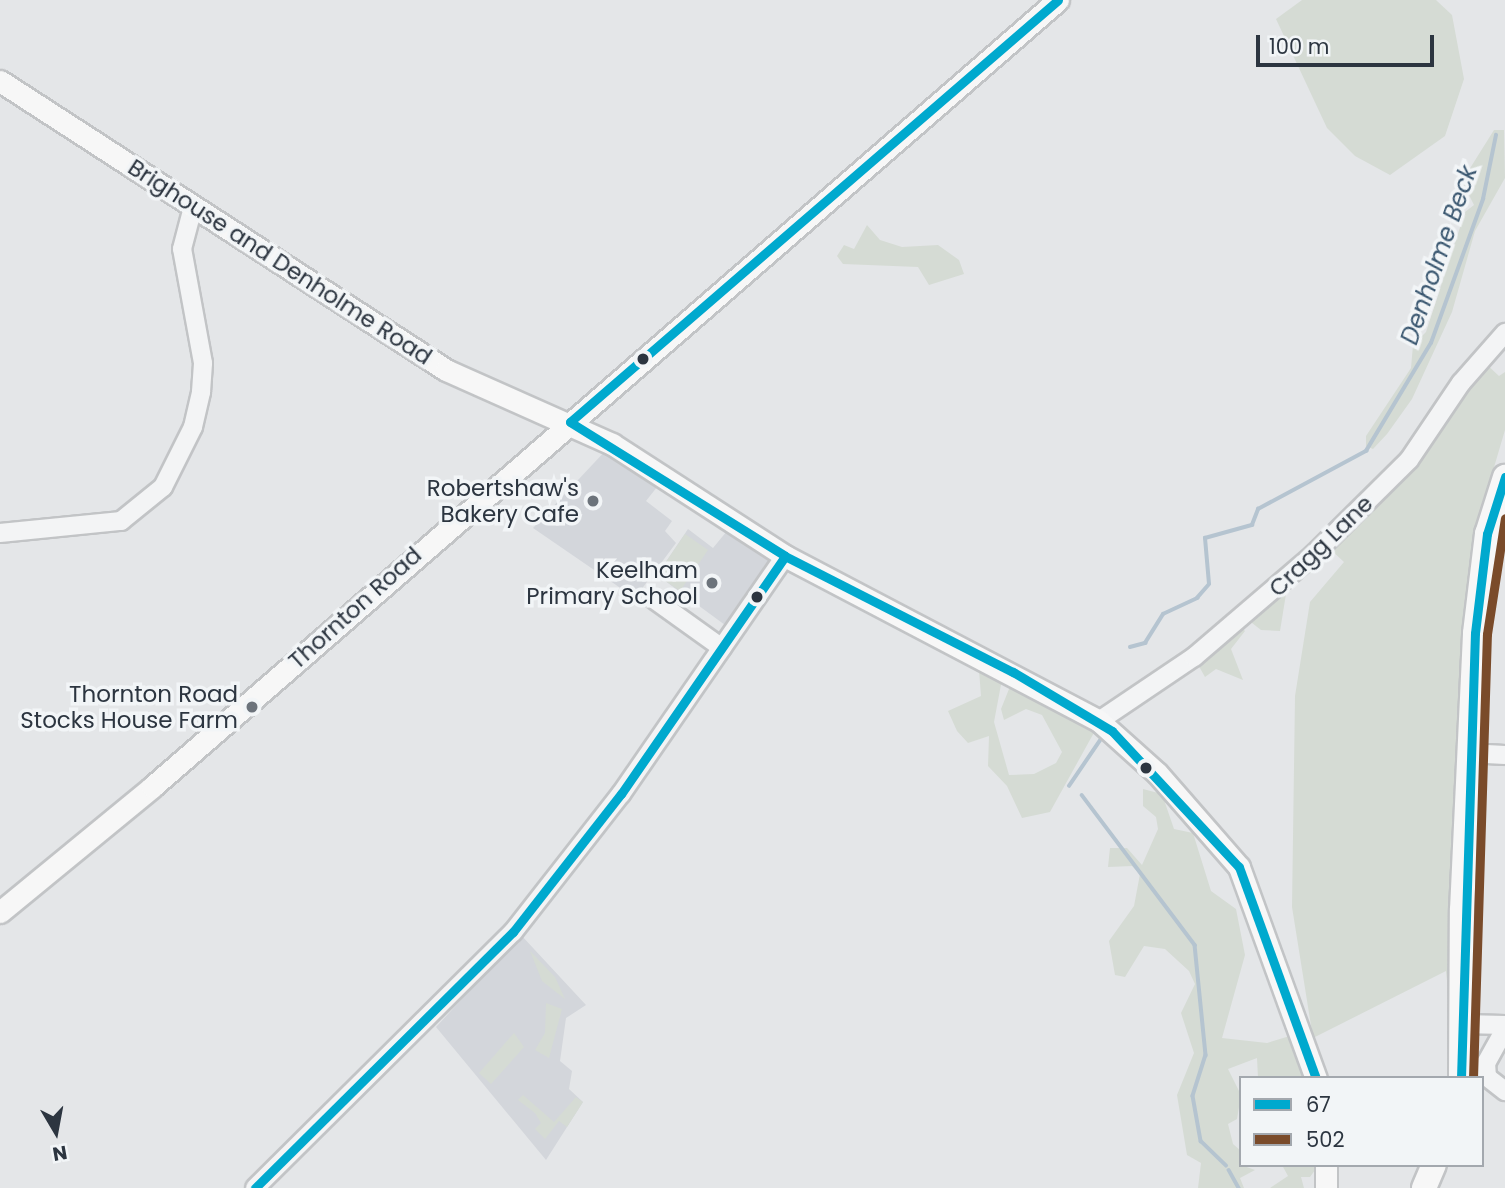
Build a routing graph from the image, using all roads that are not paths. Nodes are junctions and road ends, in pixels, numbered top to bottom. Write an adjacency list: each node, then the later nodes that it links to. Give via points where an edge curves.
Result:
1 (1058, 0): 5 (main road, Thornton Road)
2 (0, 81): 3 (main road, Brighouse and Denholme Road)
3 (193, 206): 5 (main road, Brighouse and Denholme Road, via 446,370); 7 (street, via 182,249 203,363 201,391 193,427 163,487 121,521)
4 (1505, 333): 11 (street, Cragg Lane, via 1461,383 1409,460 1313,555 1194,657)
5 (570, 422): 8 (main road, Brighouse and Denholme Road); 14 (main road, Thornton Road, via 152,787)
6 (1505, 477): 12 (highway, via 1480,576)
7 (0, 533)
8 (785, 556): 10 (street); 11 (main road, Brighouse and Denholme Road)
9 (655, 600): 10 (street)
10 (722, 649): 22 (street, via 621,794 498,950)
11 (1099, 721): 17 (main road, Brighouse and Denholme Road, via 1157,773 1239,867)
12 (1468, 754): 13 (street); 15 (highway)
13 (1505, 755)
14 (0, 912)
15 (1462, 1024): 16 (street); 18 (highway)
16 (1505, 1027): 19 (street, via 1486,1063 1487,1077)
17 (1315, 1076)
18 (1461, 1076)
19 (1505, 1091)
20 (1326, 1167): 23 (main road)
21 (1433, 1167): 24 (highway)
22 (255, 1188)
23 (1326, 1188)
24 (1424, 1188)

